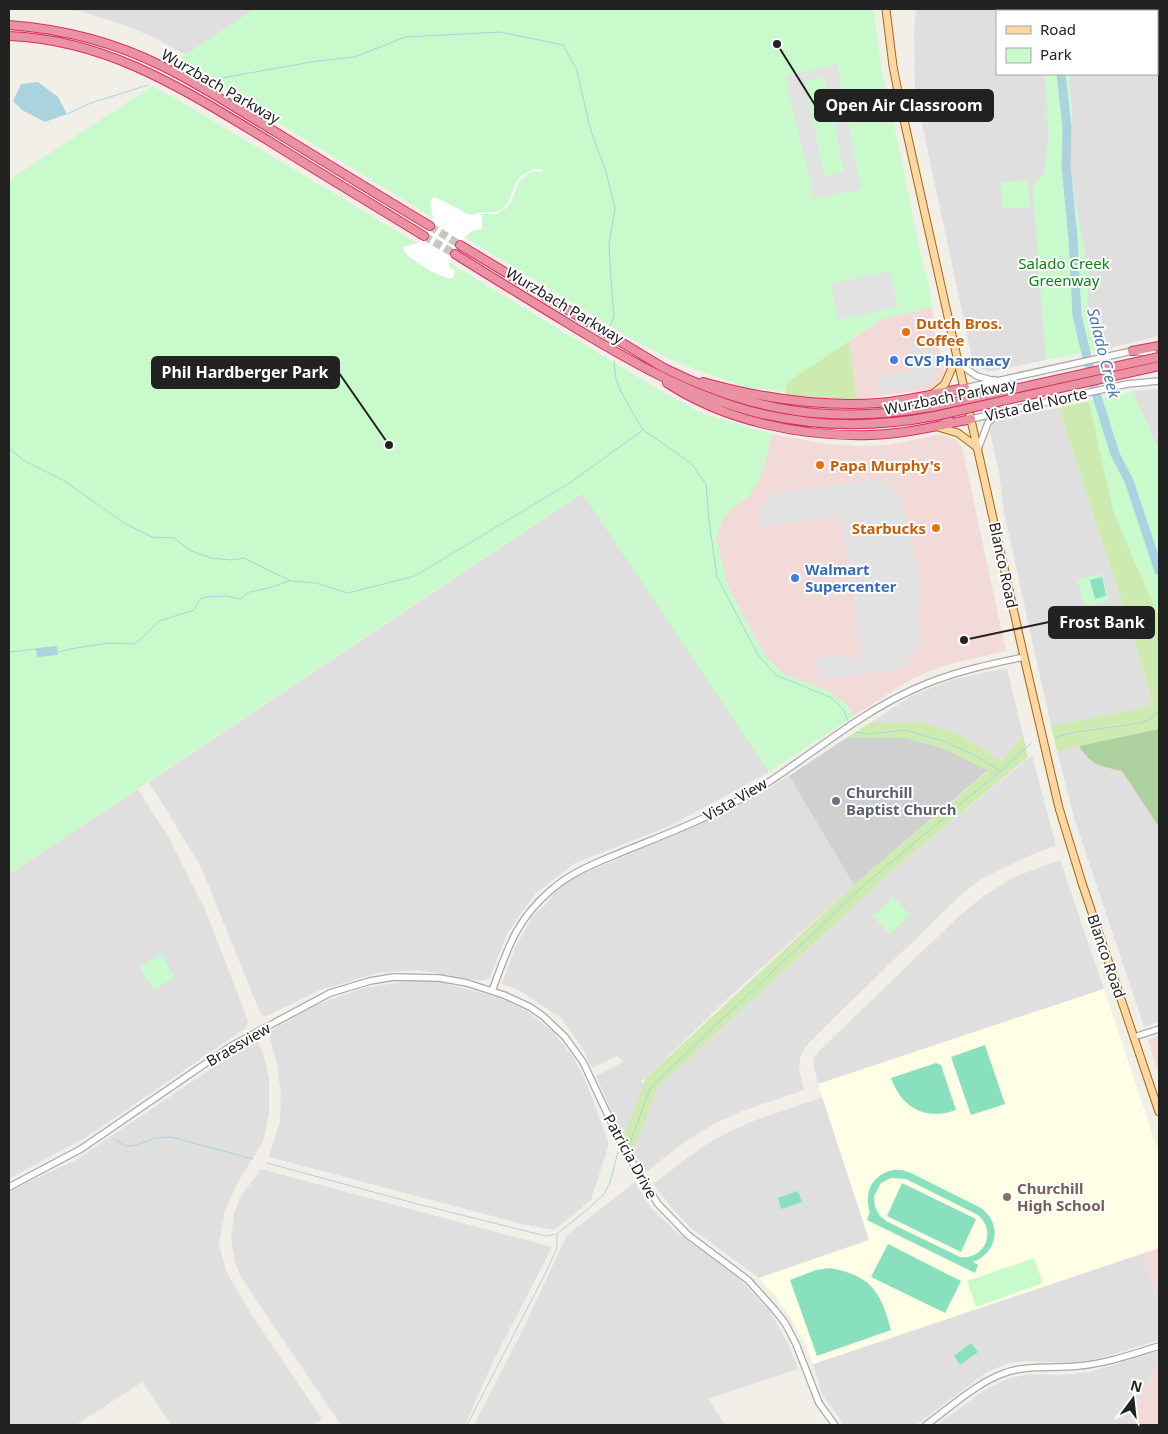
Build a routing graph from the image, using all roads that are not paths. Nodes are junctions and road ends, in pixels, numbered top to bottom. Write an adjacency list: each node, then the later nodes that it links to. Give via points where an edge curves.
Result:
1 (886, 9): 10 (main road, Blanco Road, via 900,102)
2 (9, 25): 4 (highway, Wurzbach Parkway, via 55,30 96,40 163,66)
3 (9, 36): 5 (highway, Wurzbach Parkway, via 37,38 87,49 149,72)
4 (430, 226)
5 (424, 236)
6 (460, 245): 14 (highway, Wurzbach Parkway)
7 (455, 254): 15 (highway, Wurzbach Parkway)
8 (1159, 346): 9 (highway)
9 (1132, 351): 11 (street); 16 (street, Wurzbach Parkway)
10 (957, 356): 12 (main road, Blanco Road); 19 (main road, via 945,384)
11 (1159, 357): 14 (highway, Wurzbach Parkway, bridge, via 932,406 880,414 816,415 770,407 734,398)
12 (959, 364): 16 (street, via 986,380); 18 (main road, Blanco Road)
13 (1159, 366): 15 (highway, Wurzbach Parkway, bridge, via 935,416 871,424 816,422 762,414 702,394)
14 (664, 368): 19 (highway, via 757,396 817,404 879,403)
15 (647, 369): 22 (highway, via 706,404 784,428 864,435)
16 (995, 380): 18 (street, Wurzbach Parkway); 20 (street, via 989,391 991,406)
17 (1159, 382): 20 (street, Vista del Norte, via 1127,384)
18 (965, 388): 19 (highway); 21 (main road, Blanco Road)
19 (934, 394): 22 (highway, via 945,399 950,406 950,416)
20 (1000, 413): 21 (street, Vista del Norte); 23 (street, via 988,424)
21 (971, 419): 22 (highway); 23 (main road, Blanco Road)
22 (940, 426): 23 (main road, via 958,433)
23 (978, 449): 24 (main road, Blanco Road)
24 (1024, 657): 25 (street, Vista View, via 952,674 910,690 726,807 572,875 538,902 514,934); 27 (main road, Blanco Road, via 1059,808)
25 (492, 991): 29 (street, Braesview, via 442,978 416,976 372,980 330,993 225,1050 81,1149); 31 (street, Patricia Drive, via 530,1007 555,1026 570,1043 583,1062 623,1147 658,1204 688,1235 748,1280 774,1309 796,1344 819,1403)
26 (1159, 1029): 27 (street)
27 (1134, 1037): 28 (main road, Blanco Road)
28 (1159, 1112)
29 (9, 1186)
30 (1159, 1346): 32 (street, via 1094,1364 1023,1368 1002,1373)
31 (835, 1425)
32 (926, 1425)

